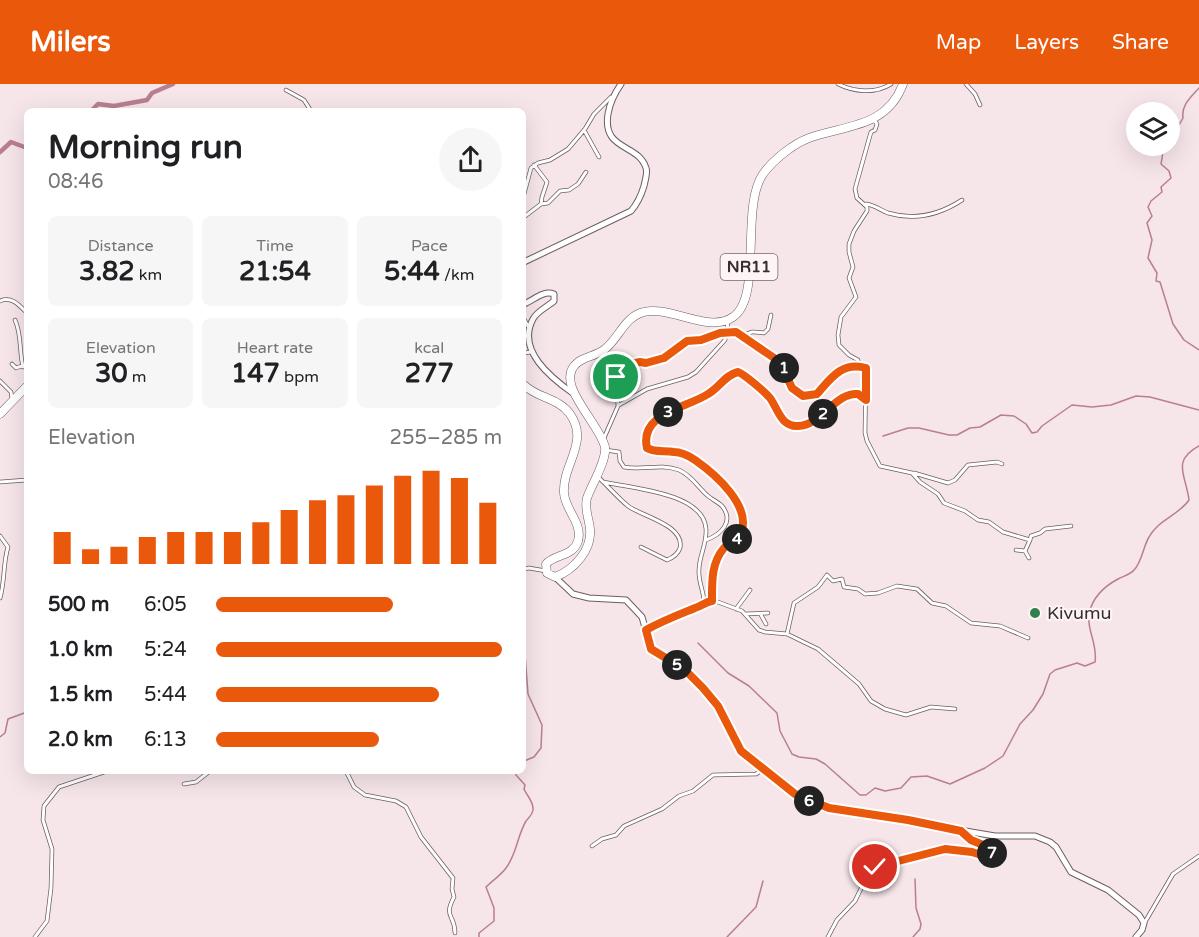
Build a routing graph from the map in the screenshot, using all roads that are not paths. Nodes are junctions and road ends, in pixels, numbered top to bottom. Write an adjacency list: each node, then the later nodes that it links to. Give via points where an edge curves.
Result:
1 (621, 84): 7 (main road)
2 (838, 84): 3 (street, via 851,91)
3 (891, 84)
4 (903, 84): 10 (highway, NR11, via 895,99)
5 (966, 84): 8 (street)
6 (286, 90): 9 (street, via 304,100)
7 (612, 95): 11 (street); 20 (main road, via 609,134 641,159 646,168 639,200 632,211)
8 (980, 105)
9 (309, 108)
10 (873, 118): 17 (street, via 877,124 871,132 855,189 857,198); 26 (highway, NR11, via 856,127 800,142 764,174 755,197 746,300)
11 (584, 130): 12 (street); 13 (street, via 568,149)
12 (599, 157)
13 (534, 165): 15 (street); 18 (street, via 547,182)
14 (586, 172): 18 (street, via 578,184)
15 (526, 187)
16 (962, 200): 17 (street, via 950,209 906,217)
17 (864, 203): 36 (street, via 867,211 852,235 849,249 853,267 849,280 856,297 841,317 838,335 839,345 858,360)
18 (541, 204): 19 (street)
19 (526, 215)
20 (526, 261)
21 (0, 301): 23 (street, via 8,298)
22 (526, 303): 28 (main road, via 542,294 555,296 534,317)
23 (24, 310)
24 (771, 315): 30 (street, via 768,330)
25 (15, 320): 34 (street)
26 (728, 321): 29 (street); 40 (highway, via 710,322 656,311 640,313 628,321 604,350 574,365 569,377)
27 (526, 324): 28 (street)
28 (529, 330): 31 (main road)
29 (727, 333): 30 (street); 43 (street, via 717,352 692,375 647,389); 43 (street, via 687,341 664,358 631,364 616,377)
30 (744, 336): 36 (street, via 780,362 792,388 803,396 817,394 835,373)
31 (531, 352): 32 (street); 40 (main road)
32 (526, 353)
33 (12, 364): 35 (street, via 16,368)
34 (24, 364)
35 (24, 366)
36 (859, 367): 41 (street, via 866,370)
37 (0, 381): 42 (street, via 12,394)
38 (526, 387): 62 (highway, via 564,407 578,435 564,492 578,528 578,541 569,552 549,560)
39 (24, 389): 42 (highway)
40 (574, 394): 45 (highway)
41 (866, 400): 48 (street, via 865,433 877,462 882,467); 66 (street, via 849,394 822,415 796,426 784,421 770,399 738,372 709,394 674,409 654,423 647,448 694,460 725,486 743,514 741,533 724,548 714,567)
42 (12, 403): 44 (highway)
43 (618, 406): 45 (street)
44 (0, 414)
45 (603, 441): 46 (highway)
46 (605, 450): 49 (highway); 55 (street, via 619,452 624,467 666,467 694,480 727,515 723,530)
47 (1002, 464): 48 (street, via 968,465 948,483)
48 (912, 473): 56 (street, via 944,503 1011,536)
49 (596, 476): 52 (street); 63 (highway, via 586,506 591,532 588,547)
50 (24, 480): 51 (street)
51 (0, 482)
52 (603, 482): 55 (street, via 689,503 703,518); 57 (street, via 629,507 668,526 680,543 677,553 667,560)
53 (1071, 526): 56 (street, via 1045,529)
54 (0, 536): 65 (street, via 8,547)
55 (706, 540): 67 (street, via 699,572)
56 (1030, 540): 59 (street)
57 (641, 547)
58 (1016, 550): 59 (street)
59 (1025, 551): 60 (street)
60 (1029, 558)
61 (526, 569): 62 (street)
62 (546, 571): 63 (highway)
63 (555, 577): 73 (main road, via 573,594 626,600 642,617)
64 (750, 590): 68 (street)
65 (0, 597)
66 (712, 601): 67 (street); 68 (street)
67 (704, 602): 73 (street)
68 (736, 609): 70 (street)
69 (768, 613): 71 (street)
70 (745, 614): 71 (street); 74 (street, via 759,630)
71 (761, 615): 72 (street)
72 (766, 624)
73 (646, 630): 77 (main road, via 651,649 684,669 703,688 718,706 741,751)
74 (787, 634): 75 (street, via 794,603 827,576 833,581 842,579 844,588 865,594 897,586 917,590 932,603 946,606 971,623 1000,626); 76 (street, via 822,651 885,709 906,715 931,707)
75 (1028, 638)
76 (955, 709)
77 (764, 769): 82 (main road, via 795,794 829,808); 83 (street, via 756,774 713,775 693,791)
78 (98, 774): 87 (street, via 59,787 44,806 43,820 52,849 51,888 48,919)
79 (206, 774): 81 (street, via 196,782)
80 (348, 774): 86 (street, via 354,787 365,795 406,807 421,837 453,878 454,897 449,911)
81 (184, 784)
82 (961, 831): 85 (main road, via 1035,836 1050,842 1071,872 1108,890); 88 (street, via 988,847 992,858 945,849 875,867)
83 (592, 846)
84 (1199, 856): 85 (street, via 1173,874)
85 (1144, 923): 89 (main road)
86 (454, 933)
87 (35, 937)
88 (828, 937)
89 (1136, 937)

